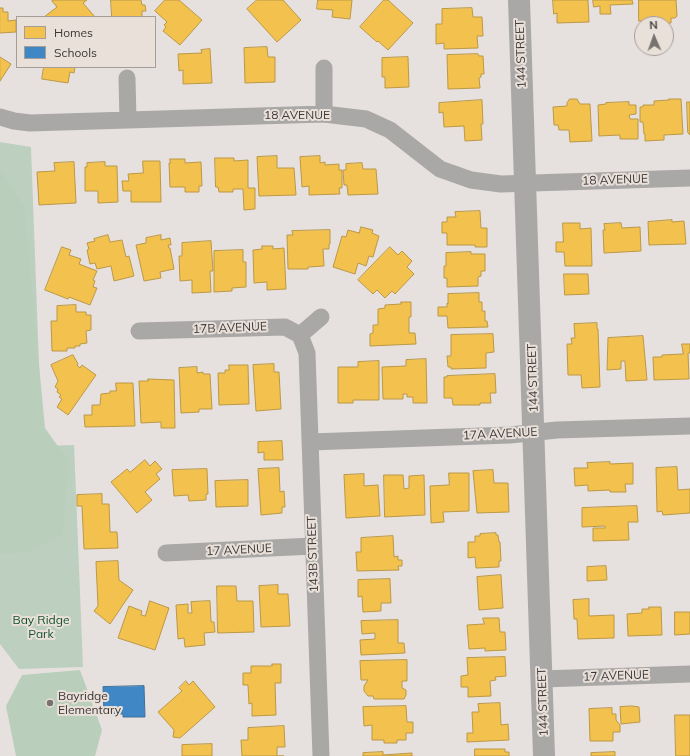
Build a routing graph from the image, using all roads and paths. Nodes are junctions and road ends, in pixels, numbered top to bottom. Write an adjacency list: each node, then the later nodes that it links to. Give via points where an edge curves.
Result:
1 (519, 0): 8 (street, 144 STREET)
2 (324, 68): 4 (street)
3 (127, 78): 6 (street)
4 (324, 114): 6 (street, 18 AVENUE); 8 (street, 18 AVENUE, via 366,119 390,130 440,169 471,180)
5 (0, 117): 6 (street, 18 AVENUE, via 30,123)
6 (128, 120)
7 (690, 178): 8 (street, 18 AVENUE)
8 (526, 184): 13 (street, 144 STREET)
9 (321, 317): 11 (street)
10 (139, 331): 11 (street, 17B AVENUE, via 285,327)
11 (300, 336): 14 (street, 143B STREET, via 307,353)
12 (690, 426): 13 (street, 17A AVENUE, via 557,430)
13 (535, 433): 14 (street, 17A AVENUE); 18 (street, 144 STREET)
14 (310, 442): 15 (street, 143B STREET)
15 (313, 546): 16 (street, 17 AVENUE); 19 (street, 143B STREET)
16 (166, 553)
17 (690, 674): 18 (street, 17 AVENUE)
18 (542, 679): 20 (street, 144 STREET)
19 (321, 756)
20 (544, 756)

